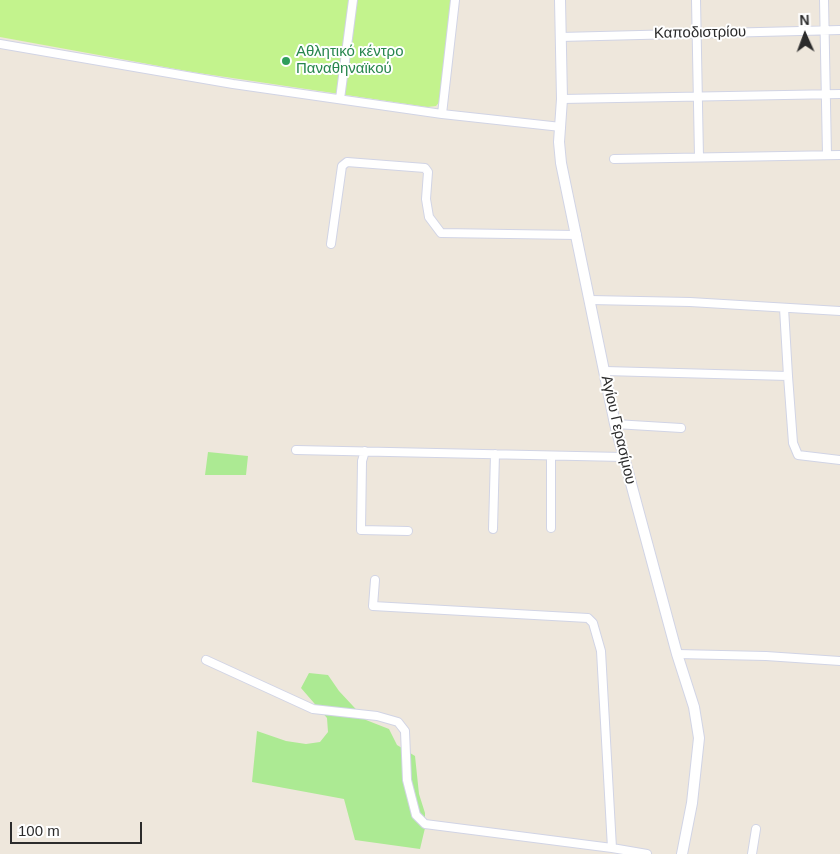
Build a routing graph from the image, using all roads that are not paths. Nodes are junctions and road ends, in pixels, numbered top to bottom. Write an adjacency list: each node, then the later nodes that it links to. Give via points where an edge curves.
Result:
1 (353, 0): 14 (street)
2 (455, 0): 16 (street)
3 (560, 0): 9 (street, Αγίου Γερασίμου)
4 (696, 0): 8 (street)
5 (824, 0): 7 (street)
6 (840, 30): 7 (street, Καποδιστρίου)
7 (825, 31): 8 (street, Καποδιστρίου); 11 (street)
8 (697, 33): 9 (street, Καποδιστρίου); 13 (street)
9 (560, 37): 15 (street, Αγίου Γερασίμου)
10 (0, 44): 14 (street)
11 (826, 94): 12 (street); 13 (street); 18 (street)
12 (840, 94)
13 (698, 97): 15 (street); 20 (street)
14 (340, 99): 16 (street)
15 (562, 99): 17 (street, Αγίου Γερασίμου)
16 (442, 114): 17 (street)
17 (561, 127): 22 (street, Αγίου Γερασίμου, via 561,163)
18 (827, 155): 19 (street); 20 (street)
19 (840, 155)
20 (699, 157): 21 (street)
21 (614, 158)
22 (577, 234): 23 (street, via 441,233 429,217 426,199 428,172 425,168 347,162 342,166); 24 (street, Αγίου Γερασίμου)
23 (331, 244)
24 (590, 300): 25 (street); 27 (street, Αγίου Γερασίμου)
25 (784, 308): 26 (street); 28 (street)
26 (840, 311)
27 (605, 372): 28 (street); 29 (street, Αγίου Γερασίμου)
28 (788, 376): 36 (street, via 793,443 798,455)
29 (615, 424): 30 (street); 35 (street, Αγίου Γερασίμου)
30 (681, 428)
31 (296, 450): 32 (street)
32 (365, 451): 33 (street); 39 (street, via 361,530)
33 (495, 454): 34 (street); 38 (street)
34 (551, 456): 35 (street); 37 (street)
35 (623, 457): 41 (street, Αγίου Γερασίμου)
36 (840, 460)
37 (551, 528)
38 (493, 529)
39 (408, 531)
40 (375, 580): 45 (street, via 373,606 580,616 593,623 601,651)
41 (677, 654): 43 (street); 47 (street, Αγίου Γερασίμου, via 694,706 699,738)
42 (206, 660): 45 (street, via 313,709 377,716 398,722 405,731 407,780 416,815 426,824)
43 (840, 661)
44 (756, 829): 48 (street)
45 (612, 848): 46 (street)
46 (647, 854)
47 (682, 854)
48 (752, 854)

